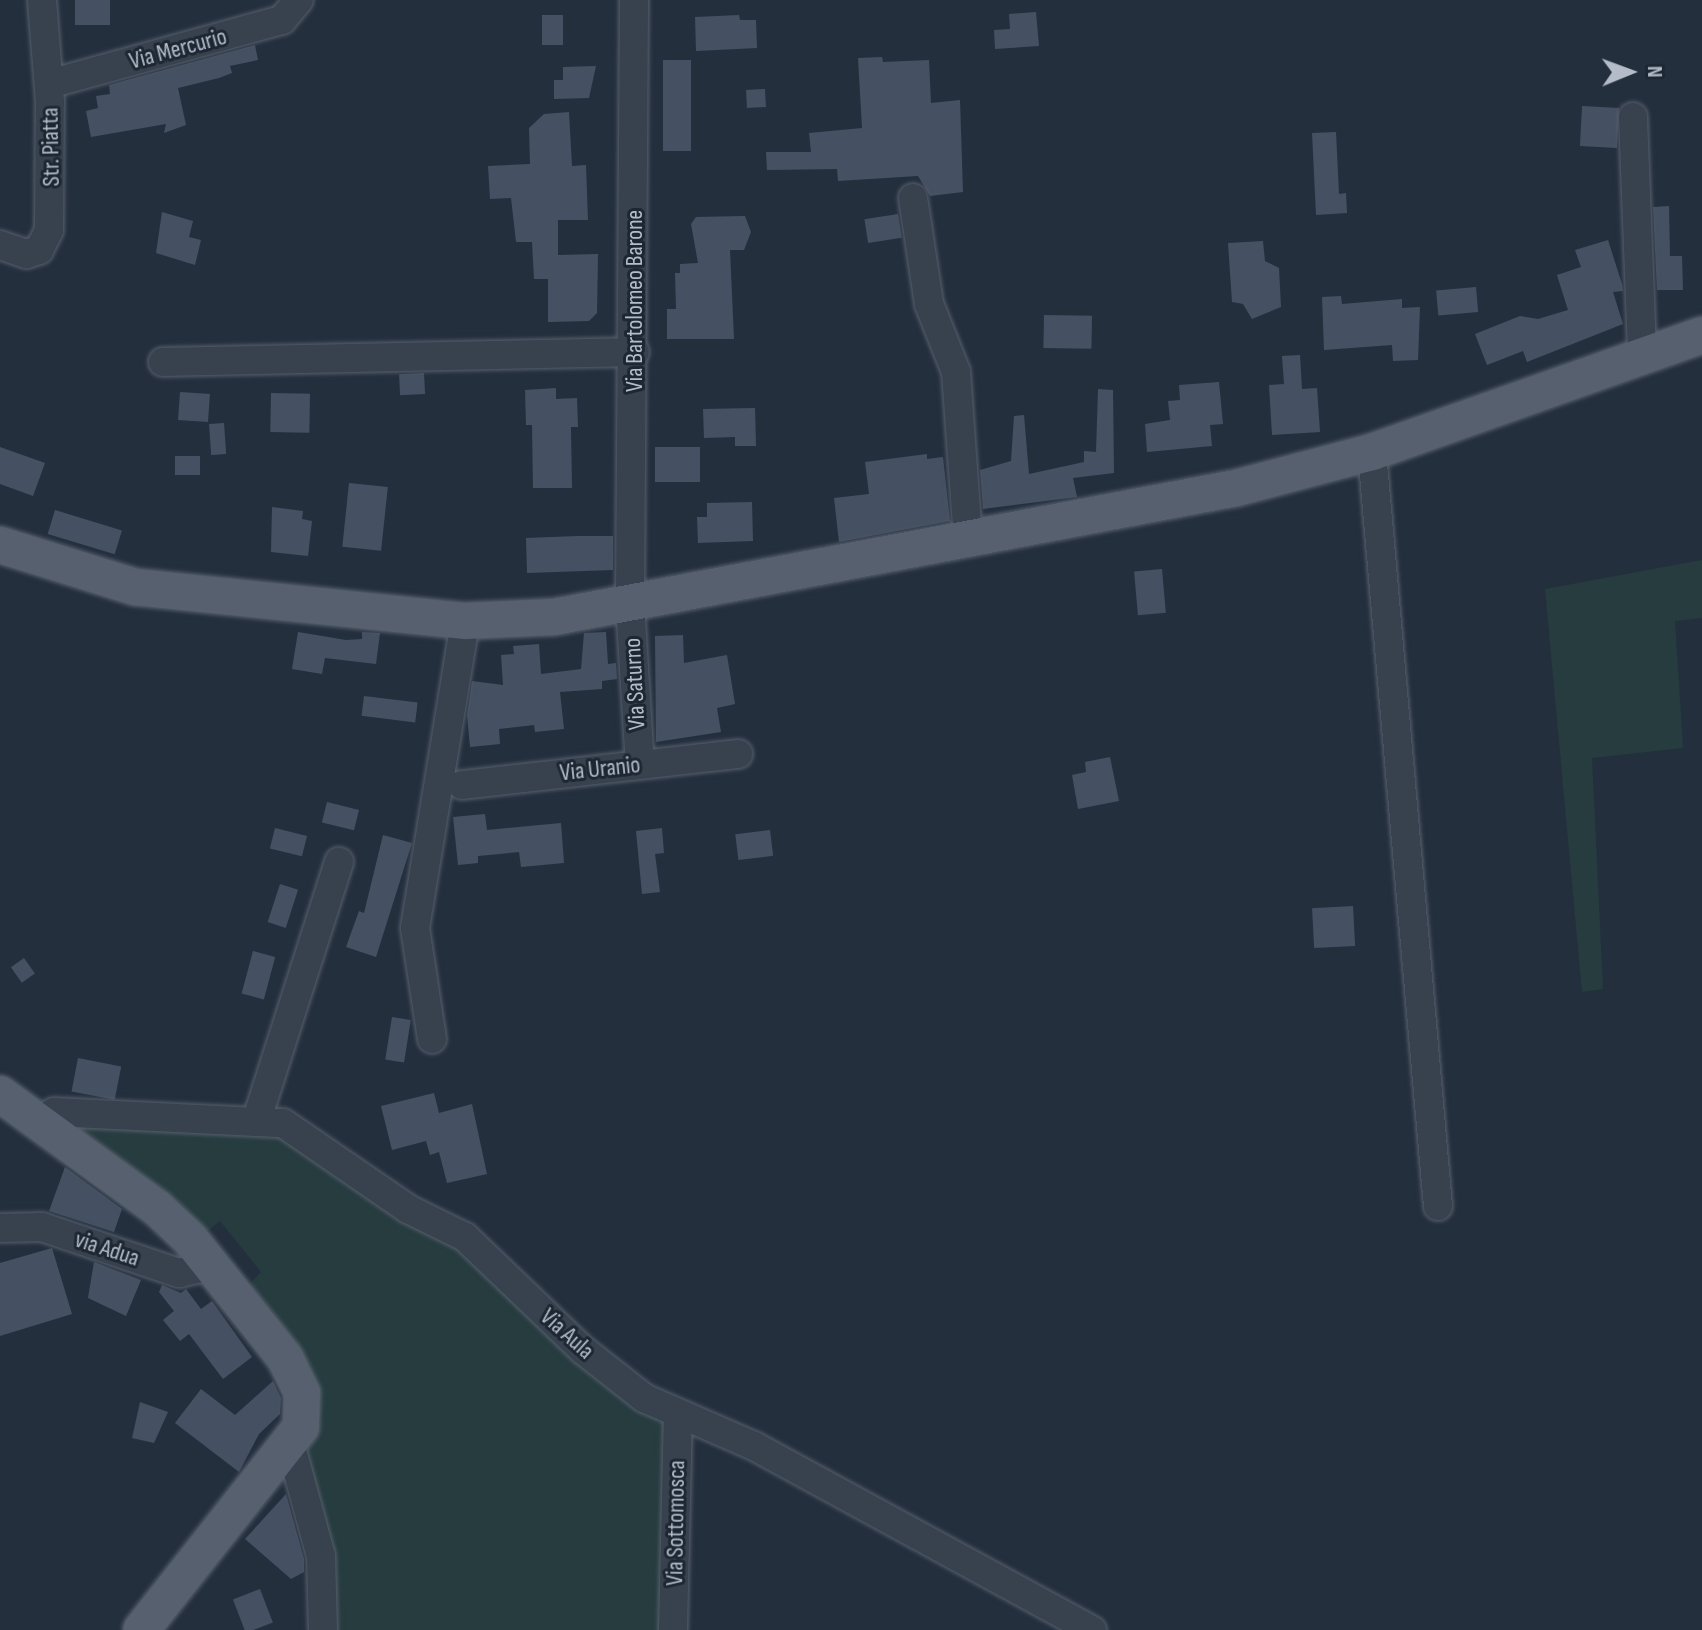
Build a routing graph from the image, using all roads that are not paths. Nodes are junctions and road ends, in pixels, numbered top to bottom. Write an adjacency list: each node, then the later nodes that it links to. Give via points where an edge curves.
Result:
1 (42, 0): 4 (street, Str. Piatta)
2 (299, 0): 4 (street, Via Mercurio, via 282,20)
3 (634, 0): 9 (street, Via Bartolomeo Barone)
4 (49, 84): 7 (street, Str. Piatta, via 49,230 39,250 26,254)
5 (1633, 117): 10 (street)
6 (913, 198): 13 (street, via 929,304 956,372)
7 (0, 245)
8 (1702, 335): 10 (main road)
9 (635, 352): 11 (street); 15 (street, Via Bartolomeo Barone)
10 (1642, 353): 12 (main road)
11 (163, 362)
12 (1372, 452): 13 (main road, via 1236,488); 25 (street)
13 (968, 541): 15 (main road)
14 (0, 545): 16 (main road, via 135,587)
15 (630, 603): 16 (main road, via 554,617); 18 (street, Via Saturno)
16 (465, 621): 21 (street, via 415,928)
17 (738, 754): 18 (street, Via Uranio)
18 (640, 765): 19 (street, Via Uranio)
19 (462, 785)
20 (339, 862): 23 (street)
21 (432, 1039)
22 (0, 1094): 24 (main road)
23 (257, 1119): 24 (street, Via Aula, via 54,1112); 28 (street, Via Aula, via 283,1123 308,1137 408,1209 465,1237 583,1350 644,1398)
24 (37, 1122): 27 (main road, via 157,1208)
25 (1438, 1206)
26 (0, 1228): 27 (street, via Adua, via 42,1227 179,1273)
27 (213, 1265): 29 (main road, via 285,1358 302,1393 301,1427)
28 (678, 1416): 32 (street, Via Sottomosca); 33 (street, Via Aula, via 754,1446)
29 (290, 1443): 30 (main road); 31 (street, via 321,1556)
30 (141, 1630)
31 (323, 1630)
32 (673, 1630)
33 (1092, 1630)

